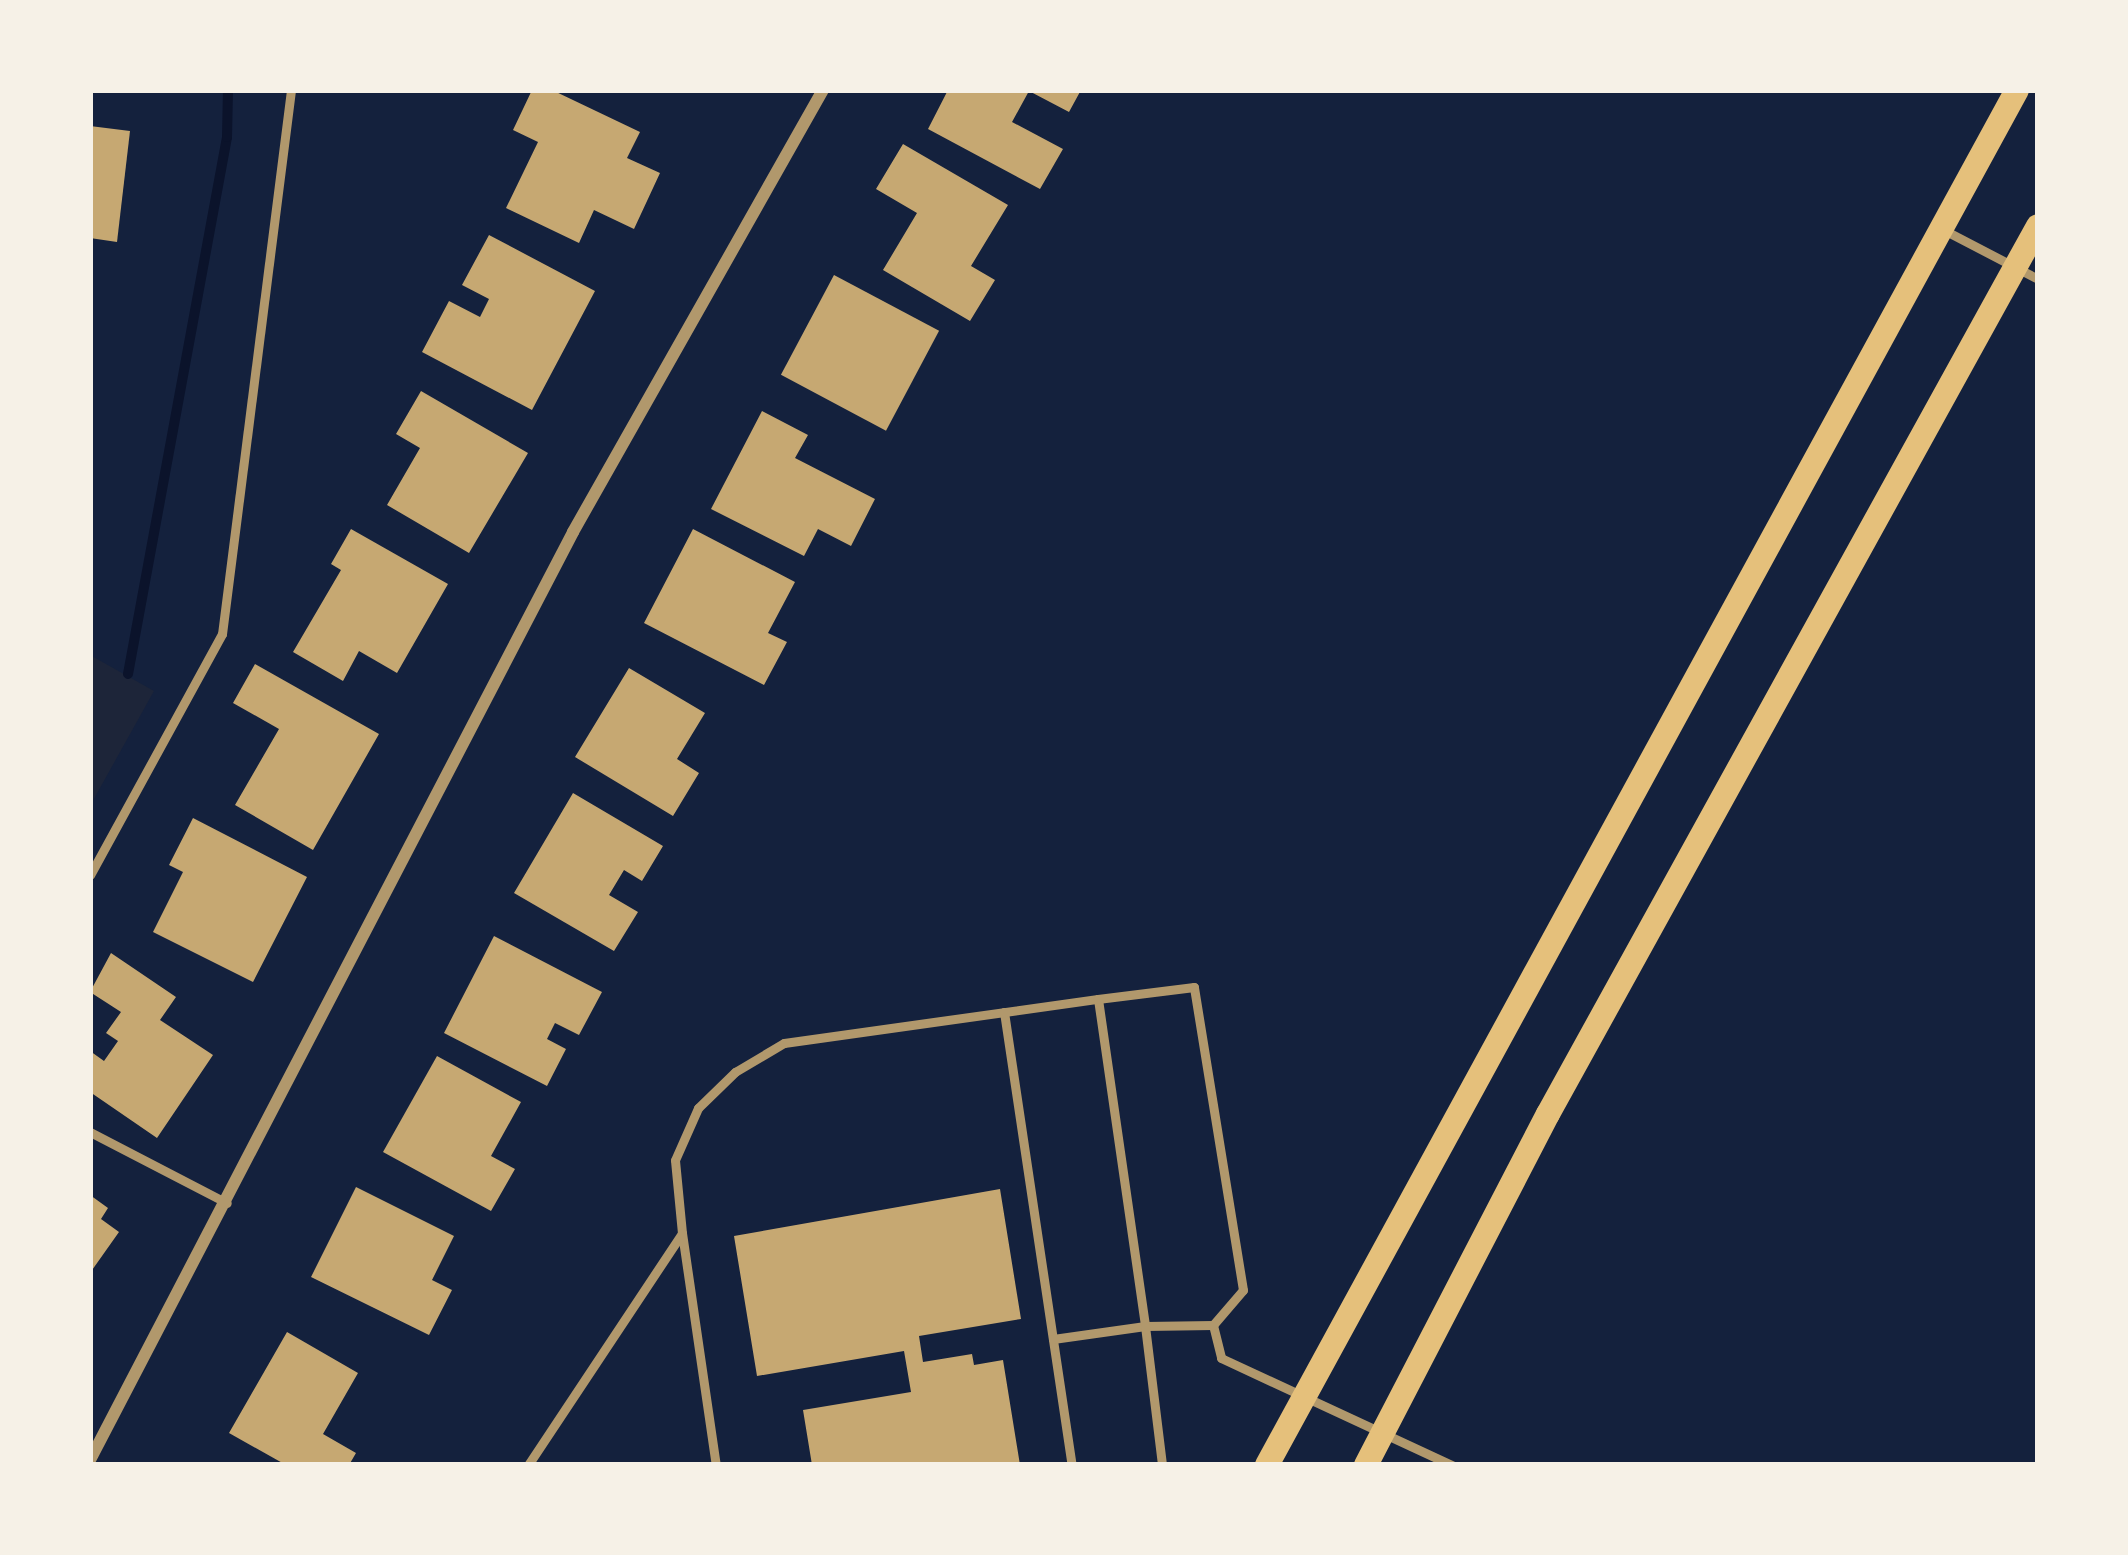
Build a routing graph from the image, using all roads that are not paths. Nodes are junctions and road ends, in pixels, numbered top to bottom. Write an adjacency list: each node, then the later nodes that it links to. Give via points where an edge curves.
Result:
1 (291, 90): 7 (lane, via 222,634)
2 (823, 90): 11 (street, via 584,513)
3 (2017, 90): 5 (main road)
4 (2038, 226): 6 (main road)
5 (1940, 228): 6 (lane); 16 (main road)
6 (2026, 274): 17 (main road, via 1548,1114)
7 (90, 874)
8 (1098, 999): 9 (lane); 13 (lane, via 1194,987 1243,1290); 14 (lane)
9 (1004, 1012): 12 (lane, via 784,1043 734,1072 698,1108 675,1160); 15 (lane)
10 (90, 1132): 11 (lane)
11 (226, 1203): 19 (street)
12 (682, 1233): 20 (lane); 21 (lane)
13 (1213, 1325): 14 (lane); 16 (lane, via 1221,1358)
14 (1145, 1326): 15 (lane); 24 (lane)
15 (1053, 1339): 18 (lane)
16 (1305, 1395): 17 (lane); 25 (main road)
17 (1384, 1433): 26 (main road); 27 (lane)
18 (1070, 1451): 22 (lane); 23 (lane)
19 (90, 1460)
20 (528, 1465)
21 (716, 1465)
22 (1063, 1465)
23 (1072, 1465)
24 (1162, 1465)
25 (1267, 1465)
26 (1366, 1465)
27 (1452, 1465)

